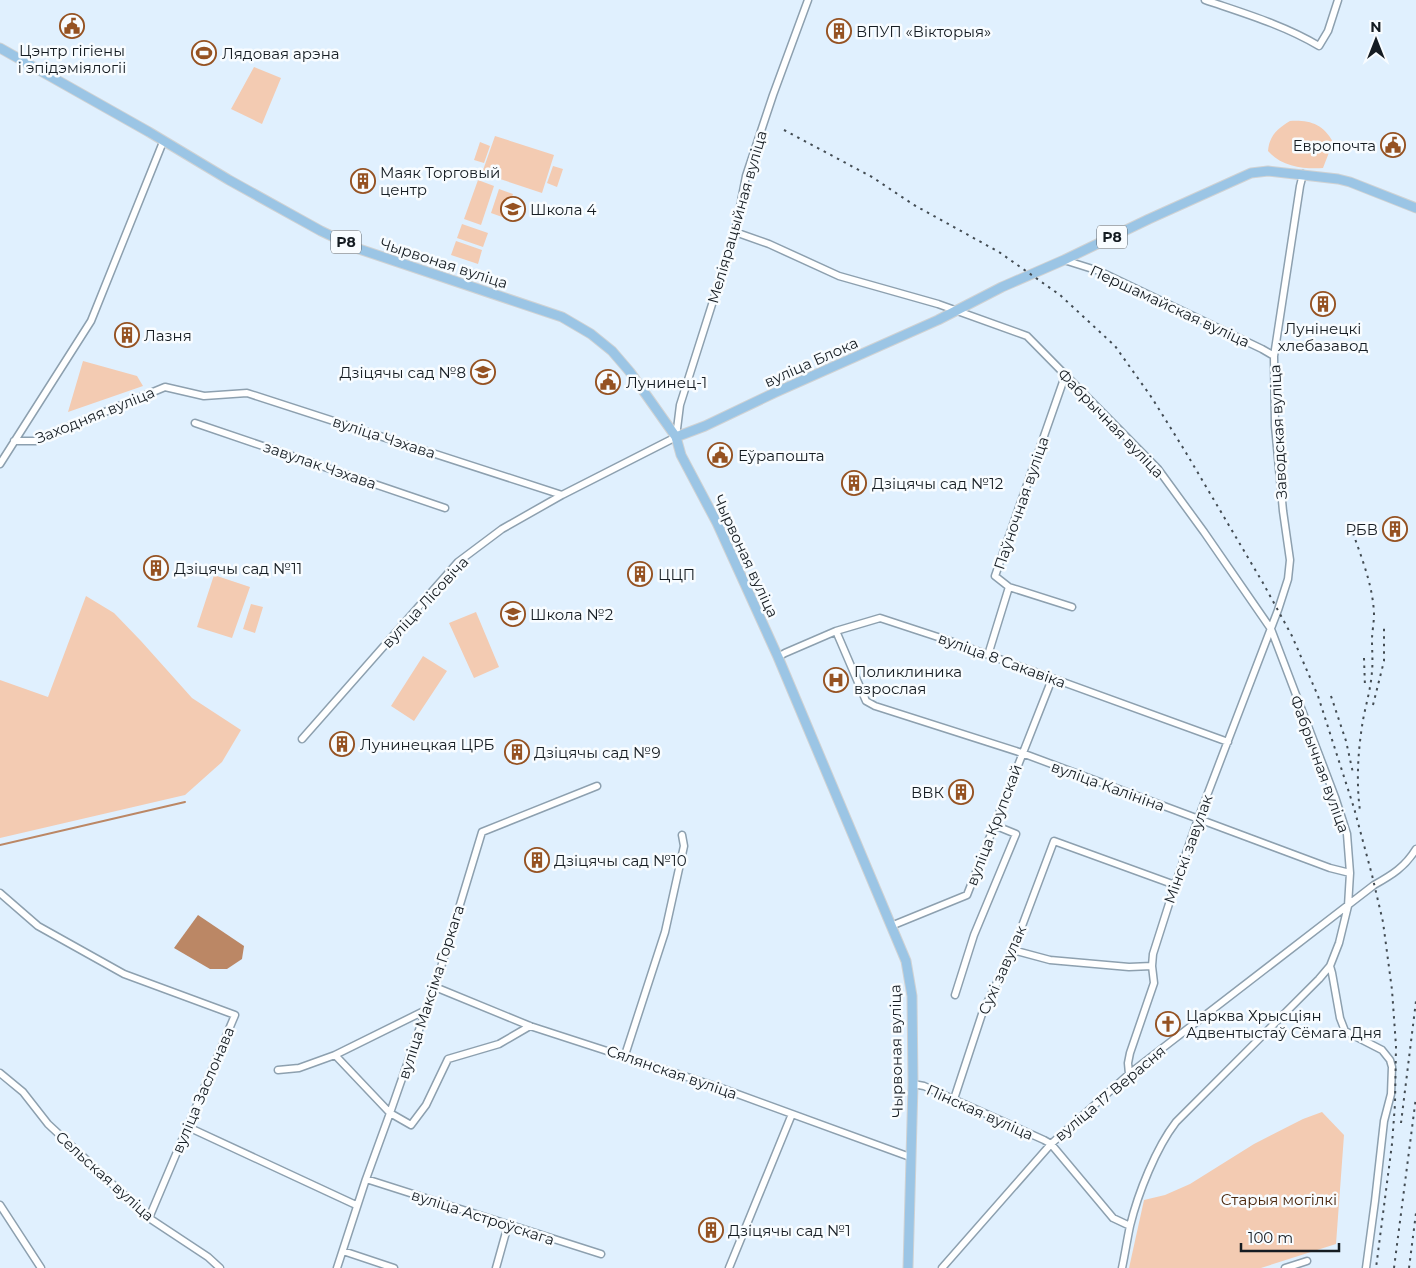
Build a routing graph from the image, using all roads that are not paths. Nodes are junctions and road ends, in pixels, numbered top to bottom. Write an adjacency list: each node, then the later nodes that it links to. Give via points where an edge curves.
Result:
1 (808, 0): 8 (street, Меліярацыйная вуліца, via 746,176)
2 (1205, 0): 3 (street, via 1295,33 1320,46)
3 (1338, 0)
4 (0, 48): 5 (main road, Чырвоная вуліца / Р8)
5 (163, 142): 15 (main road, Чырвоная вуліца / Р8, via 359,249 576,324 616,356); 16 (street, via 90,321)
6 (1303, 174): 7 (main road, Р8, via 1350,182); 9 (main road, Р8, via 1251,173); 11 (street, Заводская вуліца)
7 (1416, 208)
8 (735, 232): 10 (street, Фабрычная вуліца, via 840,276); 15 (street, Меліярацыйная вуліца, via 680,405)
9 (1064, 260): 10 (main road, Р8, via 1002,287); 11 (street, Першамайская вуліца, via 1099,271)
10 (958, 311): 12 (street, Фабрычная вуліца, via 1026,336); 15 (main road, вуліца Блока / Р8)
11 (1274, 356): 22 (street, Заводская вуліца, via 1275,426 1290,560 1288,578)
12 (1065, 376): 20 (street, Паўночная вуліца, via 995,576); 22 (street, Фабрычная вуліца, via 1158,469)
13 (204, 396): 16 (street, Заходняя вуліца, via 165,387 35,441); 18 (street, вуліца Чэхава, via 247,392)
14 (195, 423): 19 (street, завулак Чэхава)
15 (676, 437): 18 (street, вуліца Лісовіча); 25 (main road, Чырвоная вуліца, via 681,455 717,522)
16 (14, 441): 17 (street)
17 (0, 464)
18 (562, 495): 27 (street, вуліца Лісовіча, via 502,530 458,562)
19 (445, 508)
20 (1009, 587): 21 (street); 24 (street, Паўночная вуліца)
21 (1072, 607)
22 (1271, 630): 28 (street, Мінскі завулак); 35 (street, Фабрычная вуліца, via 1347,834)
23 (836, 631): 24 (street, вуліца 8 Сакавіка, via 880,618); 25 (street, вуліца 8 Сакавіка); 29 (street, вуліца Калініна, via 866,700 875,706)
24 (988, 655): 26 (street, вуліца 8 Сакавіка)
25 (778, 657): 39 (main road, Чырвоная вуліца)
26 (1052, 679): 28 (street, вуліца 8 Сакавіка); 29 (street, вуліца Крупскай)
27 (302, 739)
28 (1228, 742): 31 (street, Мінскі завулак)
29 (1022, 753): 31 (street, вуліца Калініна); 32 (street, вуліца Крупскай)
30 (597, 786): 43 (street, вуліца Максіма Горкага, via 482,832)
31 (1198, 819): 35 (street, вуліца Калініна, via 1330,868); 36 (street, Мінскі завулак)
32 (994, 825): 39 (street, вуліца Крупскай, via 967,895); 44 (street, via 1016,834 974,934)
33 (682, 835): 48 (street, via 684,846 665,932)
34 (1416, 849): 38 (street, вуліца 17 Верасня, via 1401,868)
35 (1350, 872): 38 (street, Фабрычная вуліца)
36 (1175, 885): 40 (street, Сухі завулак, via 1054,842); 41 (street, Мінскі завулак)
37 (0, 893): 56 (street, вуліца Заслонава, via 38,926 124,974 235,1015)
38 (1348, 906): 42 (street, Фабрычная вуліца); 51 (street, вуліца 17 Верасня)
39 (891, 926): 52 (main road, Чырвоная вуліца, via 906,961 912,996)
40 (1013, 950): 41 (street, via 1050,960); 53 (street, Сухі завулак, via 983,1011)
41 (1152, 966): 51 (street, Мінскі завулак, via 1154,983 1130,1053)
42 (1330, 966): 64 (street, via 1165,1136); 78 (street, via 1345,1031 1382,1050 1392,1067)
43 (435, 987): 45 (street, вуліца Максіма Горкага); 46 (street, Сялянская вуліца)
44 (955, 995)
45 (426, 1010): 47 (street); 54 (street, вуліца Максіма Горкага)
46 (530, 1026): 48 (street, Сялянская вуліца); 54 (street, via 499,1044 448,1059 426,1105 412,1125)
47 (335, 1055): 49 (street, via 300,1068); 54 (street)
48 (624, 1056): 55 (street, Сялянская вуліца)
49 (278, 1070)
50 (0, 1073): 62 (street, Сельская вуліца, via 23,1092 48,1124)
51 (1129, 1074): 57 (street, вуліца 17 Верасня)
52 (913, 1084): 53 (street, Пінская вуліца); 58 (main road, Чырвоная вуліца)
53 (954, 1099): 57 (street, Пінская вуліца)
54 (390, 1113): 59 (street, вуліца Максіма Горкага)
55 (792, 1114): 58 (street, Сялянская вуліца); 73 (street)
56 (188, 1127): 61 (street); 62 (street, вуліца Заслонава)
57 (1051, 1144): 64 (street, Пінская вуліца, via 1113,1218); 75 (street, вуліца 17 Верасня)
58 (910, 1157): 74 (main road, Чырвоная вуліца)
59 (366, 1178): 61 (street, вуліца Максіма Горкага); 63 (street, вуліца Астроўскага)
60 (0, 1205): 68 (street)
61 (356, 1205): 65 (street, вуліца Максіма Горкага)
62 (149, 1218): 69 (street, Сельская вуліца)
63 (508, 1225): 66 (street, вуліца Астроўскага); 72 (street)
64 (1130, 1226): 76 (street)
65 (342, 1251): 70 (street, вуліца Максіма Горкага); 71 (street)
66 (602, 1254)
67 (1307, 1261): 77 (street)
68 (41, 1268)
69 (220, 1268)
70 (337, 1268)
71 (394, 1268)
72 (496, 1268)
73 (729, 1268)
74 (908, 1268)
75 (942, 1268)
76 (1122, 1268)
77 (1285, 1268)
78 (1366, 1268)

